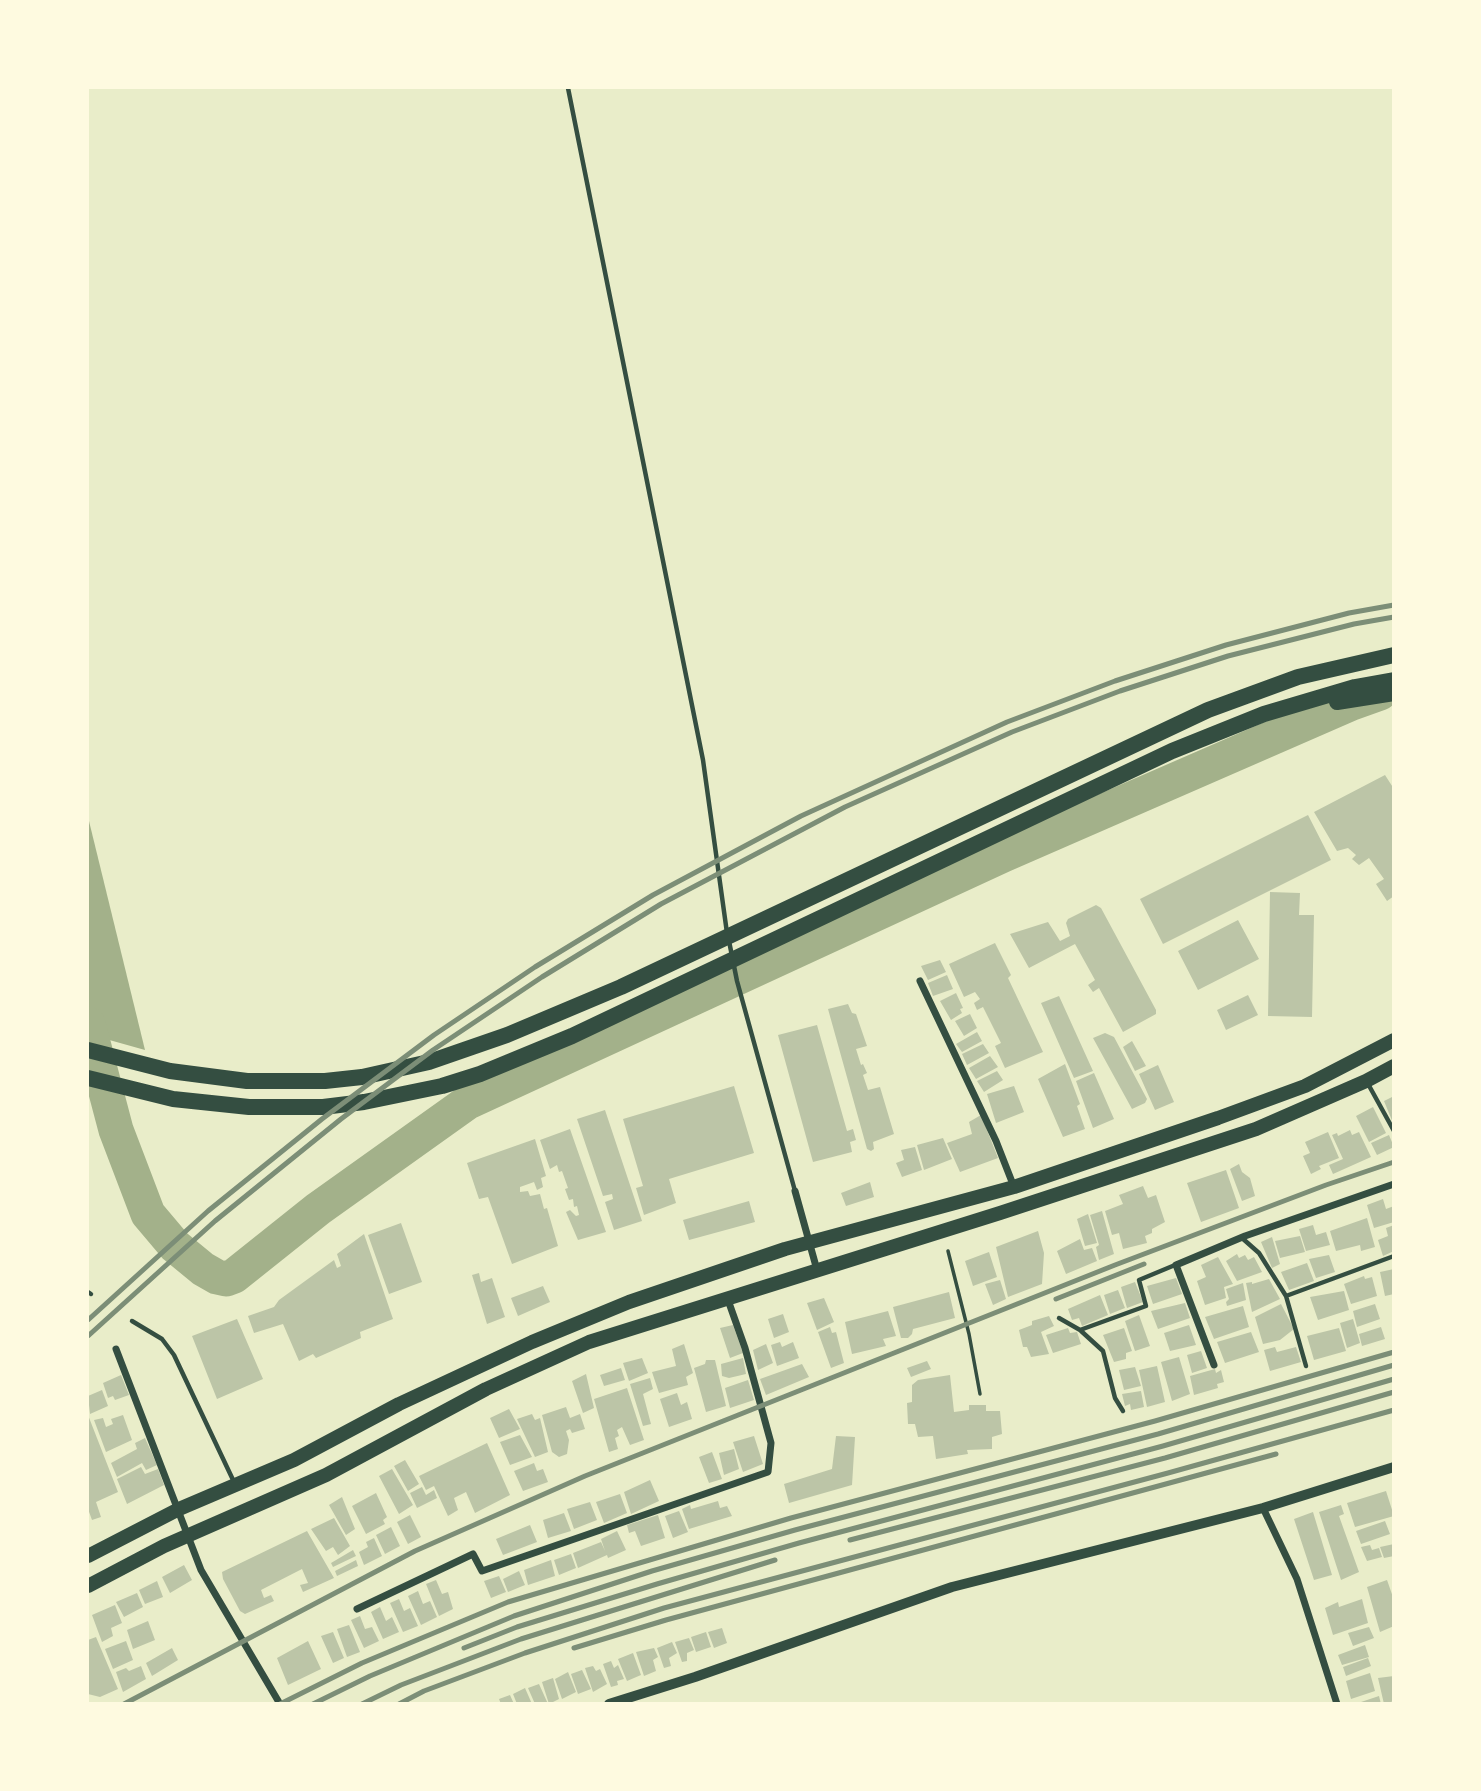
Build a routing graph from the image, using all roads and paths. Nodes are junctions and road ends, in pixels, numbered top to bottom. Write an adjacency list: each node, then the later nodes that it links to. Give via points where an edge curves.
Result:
1 (568, 88): 15 (lane, via 703,760 724,919)
2 (1394, 655): 8 (highway, via 1298,677 1208,710 621,987 429,1062 362,1077 247,1081 170,1071)
3 (1394, 680): 5 (highway, via 1309,700)
4 (1394, 693): 5 (highway, via 1309,708)
5 (1217, 732): 10 (highway, via 572,1036 442,1086 364,1102 249,1107 173,1099)
6 (920, 981): 14 (street)
7 (1394, 1040): 14 (highway, via 1305,1086)
8 (88, 1050)
9 (1394, 1066): 11 (highway)
10 (88, 1077)
11 (1366, 1081): 12 (lane); 21 (highway, via 1256,1129)
12 (1394, 1131)
13 (1394, 1184): 16 (street)
14 (1014, 1186): 17 (highway)
15 (795, 1191): 17 (street)
16 (1242, 1238): 20 (street); 22 (lane, via 1259,1253)
17 (809, 1242): 21 (street); 33 (highway, via 629,1302 532,1342)
18 (948, 1251): 30 (path)
19 (1394, 1256): 22 (lane)
20 (1176, 1265): 26 (lane, via 1139,1280 1146,1306); 28 (street)
21 (817, 1270): 23 (highway)
22 (1286, 1296): 29 (lane)
23 (728, 1300): 36 (highway, via 589,1342 486,1389 326,1475); 39 (street, via 771,1443 768,1472 482,1571 473,1554)
24 (1059, 1318): 26 (lane)
25 (132, 1321): 33 (lane, via 162,1339 174,1355)
26 (1080, 1330): 31 (lane, via 1103,1351)
27 (116, 1349): 35 (street)
28 (1213, 1365)
29 (1306, 1366)
30 (980, 1394)
31 (1123, 1411)
32 (1393, 1469): 34 (street)
33 (236, 1485): 35 (highway)
34 (1263, 1508): 41 (street, via 952,1587); 42 (street, via 1297,1579)
35 (179, 1509): 36 (street); 37 (highway)
36 (189, 1535): 38 (highway); 40 (street, via 201,1570)
37 (88, 1556)
38 (88, 1586)
39 (357, 1609)
40 (280, 1703)
41 (609, 1703)
42 (1337, 1703)

